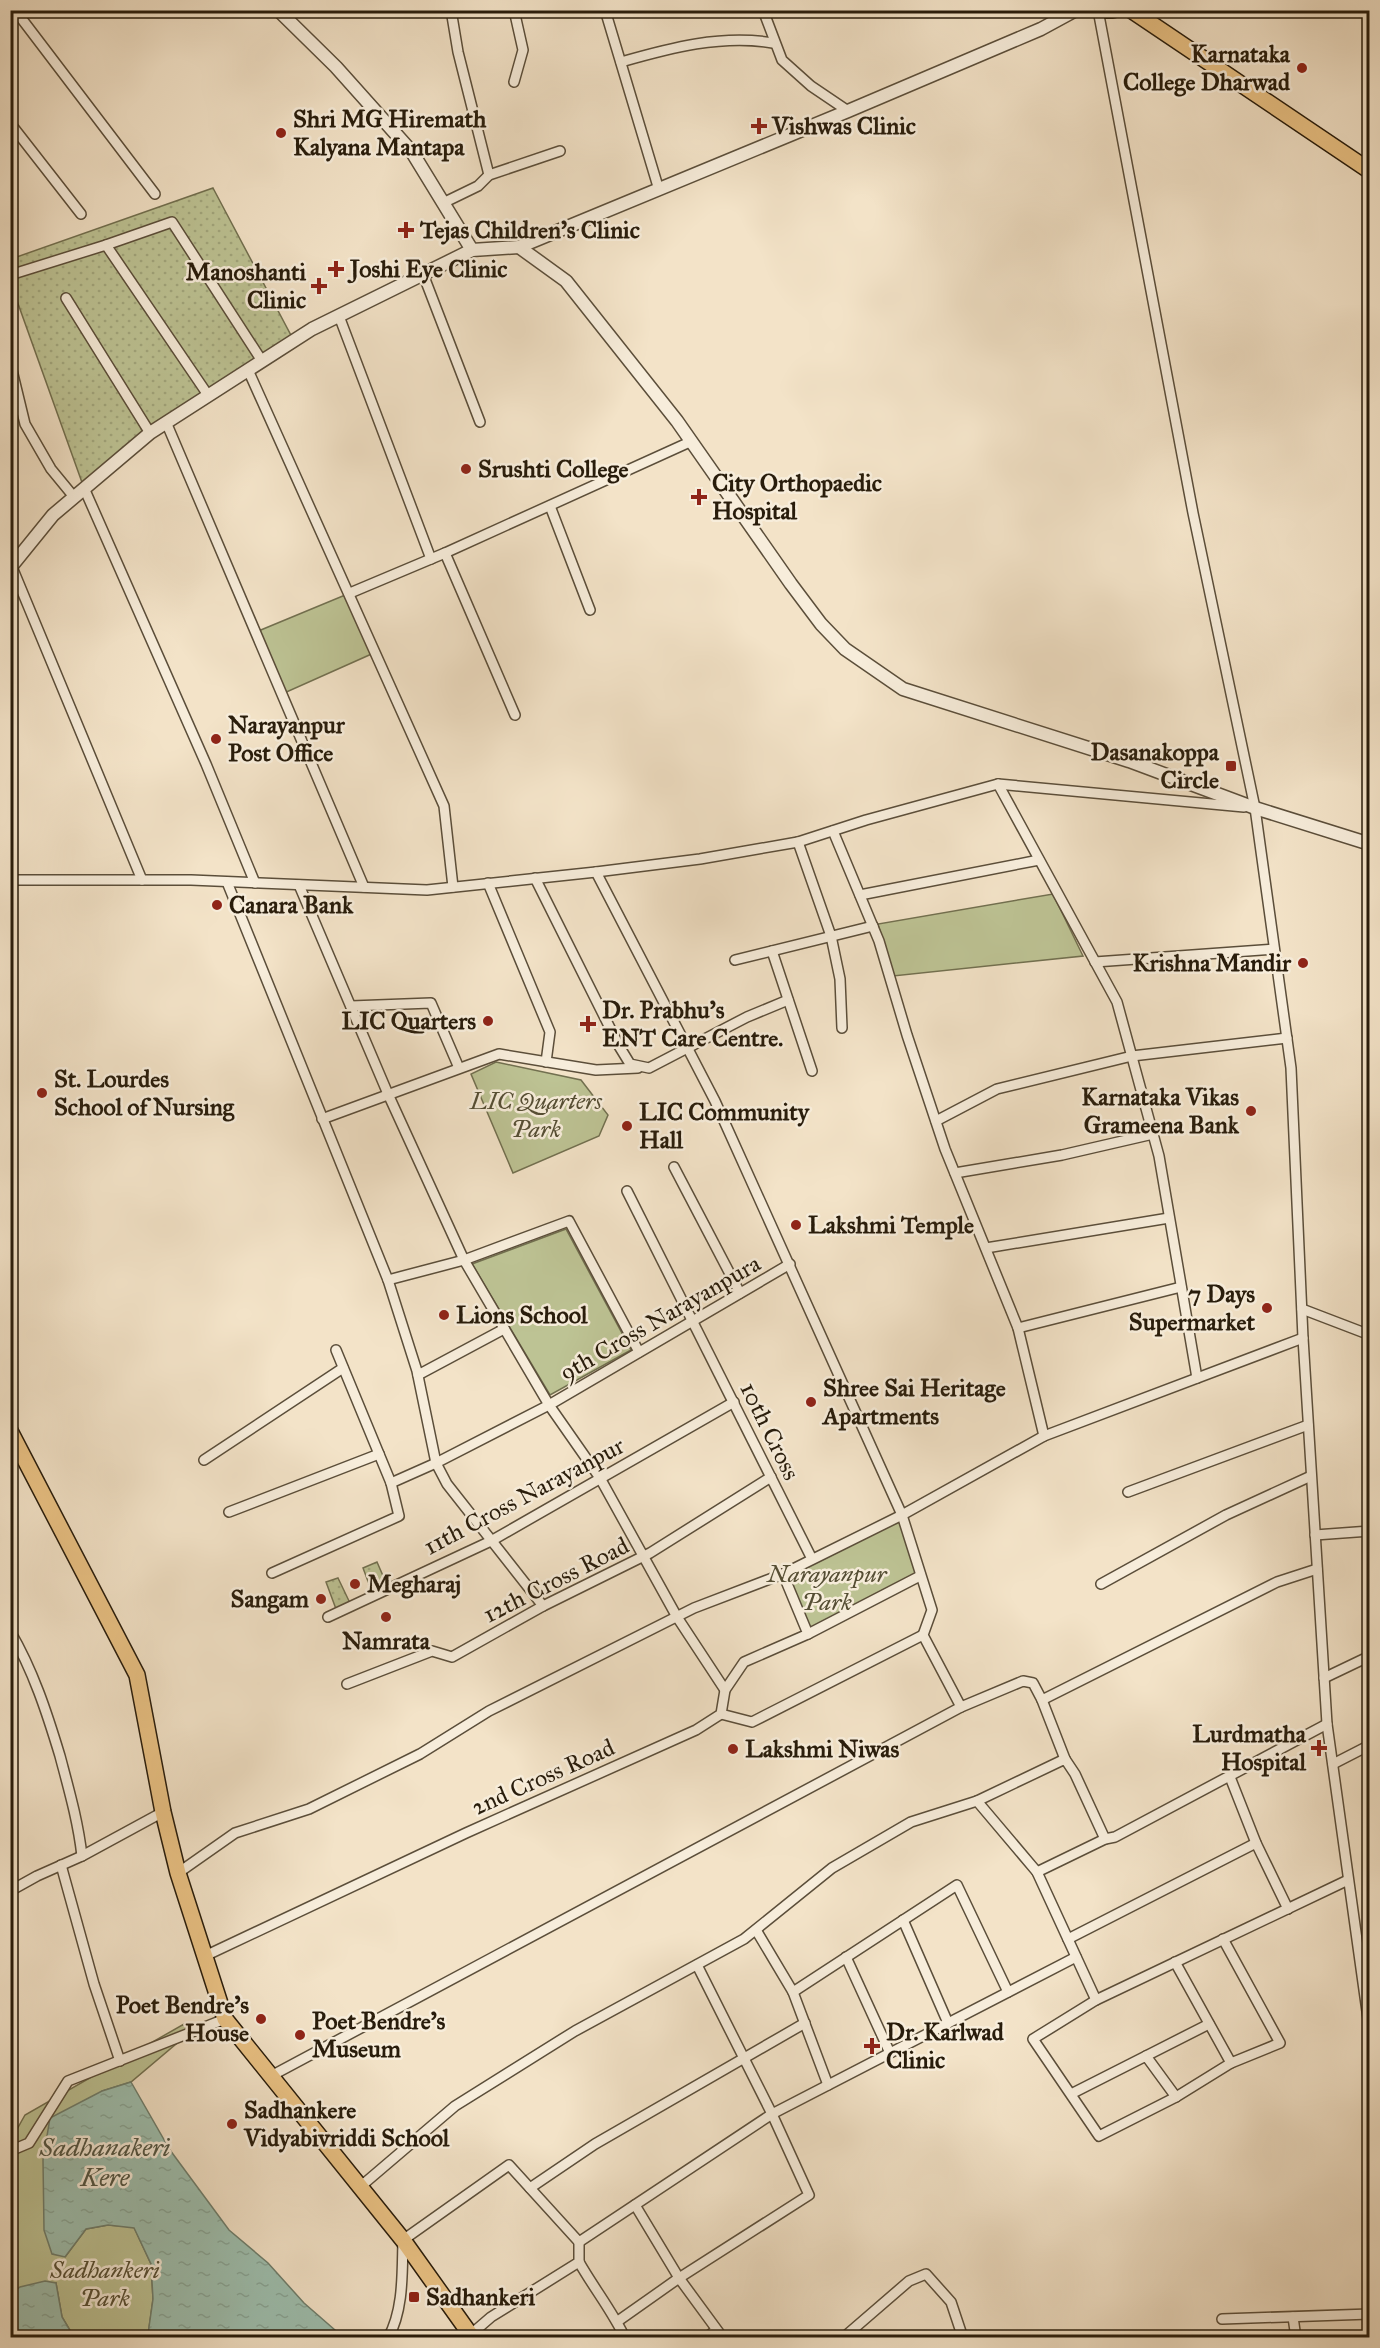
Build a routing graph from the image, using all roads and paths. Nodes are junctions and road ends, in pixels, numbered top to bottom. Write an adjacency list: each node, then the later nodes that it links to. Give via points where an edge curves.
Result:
1 (15, 10): 21 (street)
2 (278, 10): 22 (street, via 412,152)
3 (451, 10): 19 (street)
4 (514, 10): 14 (street, via 523,50)
5 (605, 10): 13 (street)
6 (763, 10): 12 (street)
7 (1076, 10): 15 (street, via 1041,29)
8 (1098, 10): 49 (street, via 1193,513)
9 (1103, 10): 10 (main road)
10 (1113, 10)
11 (1131, 10): 18 (main road)
12 (773, 43): 13 (street, via 698,43); 15 (street, via 782,60)
13 (621, 62): 20 (street)
14 (514, 82)
15 (848, 111): 20 (street)
16 (10, 123): 23 (street)
17 (560, 152): 19 (street)
18 (1370, 171)
19 (489, 175): 22 (street, via 478,186)
20 (659, 190): 25 (street)
21 (155, 194)
22 (442, 203): 26 (street)
23 (81, 214)
24 (106, 245): 28 (street); 31 (street, via 172,222); 34 (street)
25 (519, 247): 26 (street); 38 (street, via 566,281)
26 (472, 250): 27 (street)
27 (423, 274): 30 (street); 36 (street)
28 (10, 275)
29 (66, 298): 37 (street)
30 (339, 316): 31 (street); 43 (street)
31 (262, 361): 33 (street)
32 (10, 362): 40 (street, via 24,423 51,469)
33 (248, 370): 34 (street); 45 (street)
34 (208, 395): 35 (street)
35 (166, 422): 37 (street); 62 (street)
36 (480, 422)
37 (150, 433): 39 (street)
38 (692, 441): 41 (street); 49 (street, via 821,624 845,649 903,689 1130,761)
39 (84, 488): 40 (street); 59 (street)
40 (74, 497): 44 (street, via 53,514)
41 (549, 506): 42 (street); 46 (street)
42 (445, 553): 43 (street); 47 (street)
43 (431, 559): 45 (street)
44 (11, 567): 57 (street)
45 (350, 593): 63 (street, via 444,806)
46 (590, 610)
47 (515, 715)
48 (998, 784): 49 (street); 50 (street); 53 (street)
49 (1255, 808): 52 (street); 67 (street)
50 (834, 831): 51 (street); 64 (street)
51 (798, 842): 54 (street); 66 (street)
52 (1370, 844)
53 (1039, 860): 64 (street); 70 (street)
54 (596, 872): 55 (street); 75 (street)
55 (536, 878): 60 (street); 79 (street, via 619,1046 630,1064)
56 (10, 880): 57 (street)
57 (142, 880): 58 (street)
58 (228, 882): 59 (street); 82 (street)
59 (255, 883): 61 (street)
60 (488, 883): 63 (street); 77 (street, via 550,1032)
61 (299, 885): 62 (street); 72 (street)
62 (364, 887): 63 (street)
63 (453, 887)
64 (860, 896): 65 (street)
65 (873, 926): 66 (street); 83 (street)
66 (831, 936): 68 (street); 73 (street, via 840,979)
67 (1274, 949): 70 (street); 74 (street)
68 (772, 951): 69 (street); 71 (street)
69 (735, 960)
70 (1095, 962): 76 (street, via 1117,1002)
71 (788, 1000): 75 (street); 80 (street)
72 (351, 1006): 78 (street, via 431,1003); 81 (street)
73 (842, 1028)
74 (1287, 1038): 76 (street); 95 (street)
75 (688, 1047): 79 (street); 91 (street)
76 (1132, 1056): 83 (street, via 997,1089); 84 (street)
77 (546, 1062): 78 (street, via 499,1054); 79 (street, via 596,1070)
78 (459, 1068): 81 (street)
79 (649, 1068)
80 (812, 1071)
81 (388, 1094): 82 (street); 90 (street)
82 (322, 1119): 92 (street)
83 (936, 1121): 86 (street)
84 (1153, 1134): 86 (street, via 1062,1155); 88 (street)
85 (674, 1167): 94 (street)
86 (955, 1173): 89 (street)
87 (627, 1191): 96 (street, 10th Cross)
88 (1169, 1218): 89 (street); 93 (street)
89 (987, 1248): 97 (street)
90 (464, 1260): 92 (street); 98 (street); 102 (street, via 569,1221)
91 (790, 1264): 94 (street, 9th Cross Narayanpura); 120 (street)
92 (388, 1281): 104 (street)
93 (1181, 1287): 97 (street); 105 (street)
94 (740, 1293): 96 (street, 9th Cross Narayanpura)
95 (1302, 1309): 99 (street); 100 (street)
96 (693, 1321): 102 (street, 9th Cross Narayanpura); 106 (street, 10th Cross)
97 (1018, 1328): 110 (street)
98 (504, 1329): 104 (street); 107 (street)
99 (1370, 1335)
100 (1303, 1338): 105 (street); 108 (street)
101 (336, 1350): 103 (street)
102 (639, 1352): 107 (street, 9th Cross Narayanpura)
103 (344, 1368): 111 (street); 112 (street)
104 (418, 1375): 113 (street)
105 (1197, 1378): 110 (street)
106 (734, 1402): 115 (street, 10th Cross); 116 (street, 11th Cross Narayanpur)
107 (549, 1406): 113 (street, 9th Cross Narayanpura); 116 (street)
108 (1308, 1425): 114 (street); 118 (street)
109 (10, 1431): 150 (main road, via 136,1676)
110 (1044, 1436): 120 (street)
111 (379, 1454): 117 (street); 119 (street)
112 (204, 1460)
113 (436, 1463): 117 (street, 9th Cross Narayanpura); 123 (street)
114 (1311, 1476): 122 (street); 130 (street, via 1226,1515)
115 (771, 1477): 124 (street, 12th Cross Road); 125 (street, 10th Cross)
116 (600, 1478): 123 (street, 11th Cross Narayanpur); 124 (street)
117 (391, 1483): 127 (street, via 399,1516)
118 (1128, 1492)
119 (230, 1512)
120 (902, 1515): 125 (street); 129 (street)
121 (1370, 1531): 122 (street)
122 (1315, 1535): 126 (street)
123 (490, 1541): 131 (street); 132 (street, 11th Cross Narayanpur)
124 (645, 1556): 131 (street, 12th Cross Road); 133 (street)
125 (812, 1559): 128 (street)
126 (1317, 1569): 138 (street); 141 (street, via 1277,1582)
127 (272, 1573)
128 (783, 1574): 133 (street); 135 (street)
129 (920, 1576): 135 (street); 136 (street, via 932,1610)
130 (1101, 1584)
131 (543, 1606): 139 (street, 12th Cross Road, via 452,1657 432,1651)
132 (328, 1617)
133 (677, 1617): 140 (street); 156 (street, via 489,1711 420,1754 319,1804 235,1833)
134 (10, 1631): 153 (street, via 46,1710 78,1820)
135 (808, 1634): 140 (street, via 744,1662)
136 (923, 1635): 142 (street); 143 (street, via 752,1722)
137 (1370, 1656): 138 (street)
138 (1324, 1678): 144 (street)
139 (347, 1684)
140 (725, 1690): 143 (street)
141 (1042, 1700): 142 (street, via 1033,1683 1023,1681); 146 (street)
142 (961, 1707): 184 (street)
143 (721, 1714): 166 (street, 2nd Cross Road, via 696,1730)
144 (1327, 1724): 147 (street); 148 (street)
145 (1370, 1745): 147 (street)
146 (1065, 1759): 149 (street); 151 (street)
147 (1333, 1764): 157 (street)
148 (1230, 1776): 151 (street); 152 (street)
149 (977, 1800): 155 (street); 161 (street, via 911,1822 832,1868)
150 (163, 1812): 153 (street); 156 (main road)
151 (1105, 1839): 155 (street)
152 (1256, 1844): 159 (street); 162 (street)
153 (82, 1856): 154 (street)
154 (61, 1865): 158 (street); 182 (street)
155 (1037, 1872): 162 (street)
156 (178, 1873): 166 (main road)
157 (1348, 1880): 159 (street); 165 (street)
158 (10, 1892)
159 (1288, 1909): 163 (street)
160 (903, 1920): 168 (street); 172 (street, via 957,1885); 176 (street)
161 (756, 1930): 170 (street); 171 (street)
162 (1068, 1939): 167 (street)
163 (1223, 1939): 169 (street); 183 (street, via 1280,2043)
164 (1370, 1952): 165 (street)
165 (1359, 1953): 178 (street)
166 (205, 1956): 174 (main road)
167 (1076, 1957): 172 (street); 173 (street)
168 (846, 1958): 171 (street); 179 (street)
169 (1175, 1962): 173 (street); 177 (street)
170 (697, 1965): 181 (street); 190 (street, via 575,2031 455,2106)
171 (793, 1992): 175 (street)
172 (1008, 1992): 176 (street)
173 (1096, 2000): 186 (street, via 1034,2039)
174 (225, 2019): 182 (street); 184 (main road)
175 (805, 2023): 181 (street); 185 (street)
176 (948, 2023): 179 (street)
177 (1209, 2024): 180 (street); 183 (street)
178 (1370, 2033)
179 (890, 2053): 185 (street)
180 (1146, 2056): 186 (street); 187 (street)
181 (744, 2058): 188 (street); 191 (street, via 595,2144)
182 (120, 2061): 189 (street, via 68,2081 29,2144)
183 (1231, 2063): 187 (street)
184 (271, 2076): 190 (main road)
185 (828, 2085): 188 (street)
186 (1071, 2094): 187 (street, via 1099,2136)
187 (1176, 2097)
188 (772, 2114): 192 (street); 196 (street, via 808,2195)
189 (10, 2151)
190 (360, 2187): 193 (main road)
191 (530, 2188): 193 (street, via 508,2165); 194 (street)
192 (635, 2205): 194 (street); 196 (street)
193 (403, 2240): 202 (main road); 203 (street, via 401,2284)
194 (579, 2242): 195 (street)
195 (579, 2262): 200 (street); 202 (street, via 491,2318)
196 (679, 2278): 200 (street); 201 (street)
197 (1370, 2314): 198 (street)
198 (1293, 2317): 199 (street); 208 (street)
199 (1222, 2319)
200 (618, 2321): 204 (street)
201 (719, 2334): 205 (street)
202 (470, 2336)
203 (388, 2337)
204 (625, 2337)
205 (706, 2337)
206 (843, 2337): 207 (street, via 909,2281 926,2274 951,2302)
207 (963, 2337)
208 (1296, 2337)

